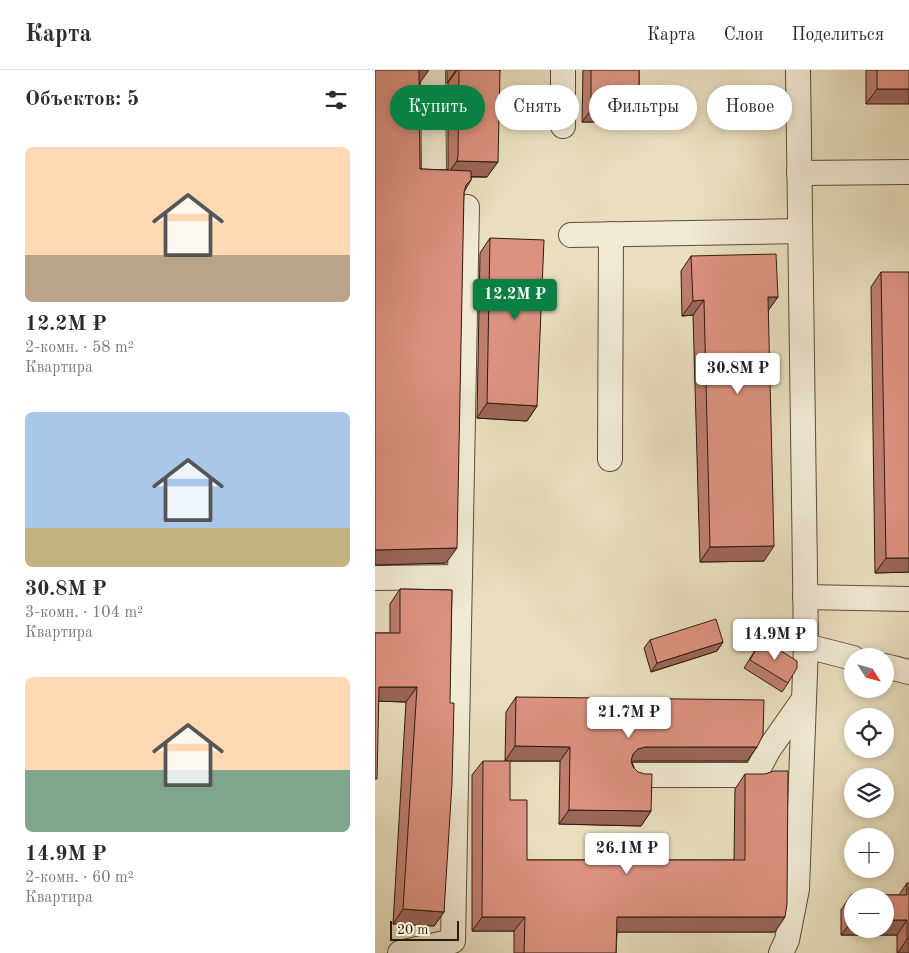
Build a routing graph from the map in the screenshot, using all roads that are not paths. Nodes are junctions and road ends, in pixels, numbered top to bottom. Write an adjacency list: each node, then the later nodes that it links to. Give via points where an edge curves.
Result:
1 (433, 70): 5 (lane)
2 (563, 70): 4 (lane)
3 (798, 70): 7 (lane)
4 (563, 85)
5 (435, 171)
6 (909, 172): 7 (lane)
7 (799, 173): 9 (lane)
8 (467, 208): 13 (lane)
9 (800, 231): 10 (lane); 15 (lane)
10 (611, 234): 11 (lane); 12 (lane)
11 (571, 235)
12 (610, 459)
13 (460, 577): 14 (lane); 23 (lane, via 453,941)
14 (375, 578)
15 (805, 597): 16 (lane); 17 (lane)
16 (909, 599)
17 (806, 646): 18 (lane); 21 (lane)
18 (844, 656)
19 (894, 668): 20 (lane)
20 (909, 672)
21 (804, 699): 22 (lane, via 755,775); 24 (lane, via 797,889 787,940)
22 (635, 775)
23 (400, 953)
24 (781, 953)

